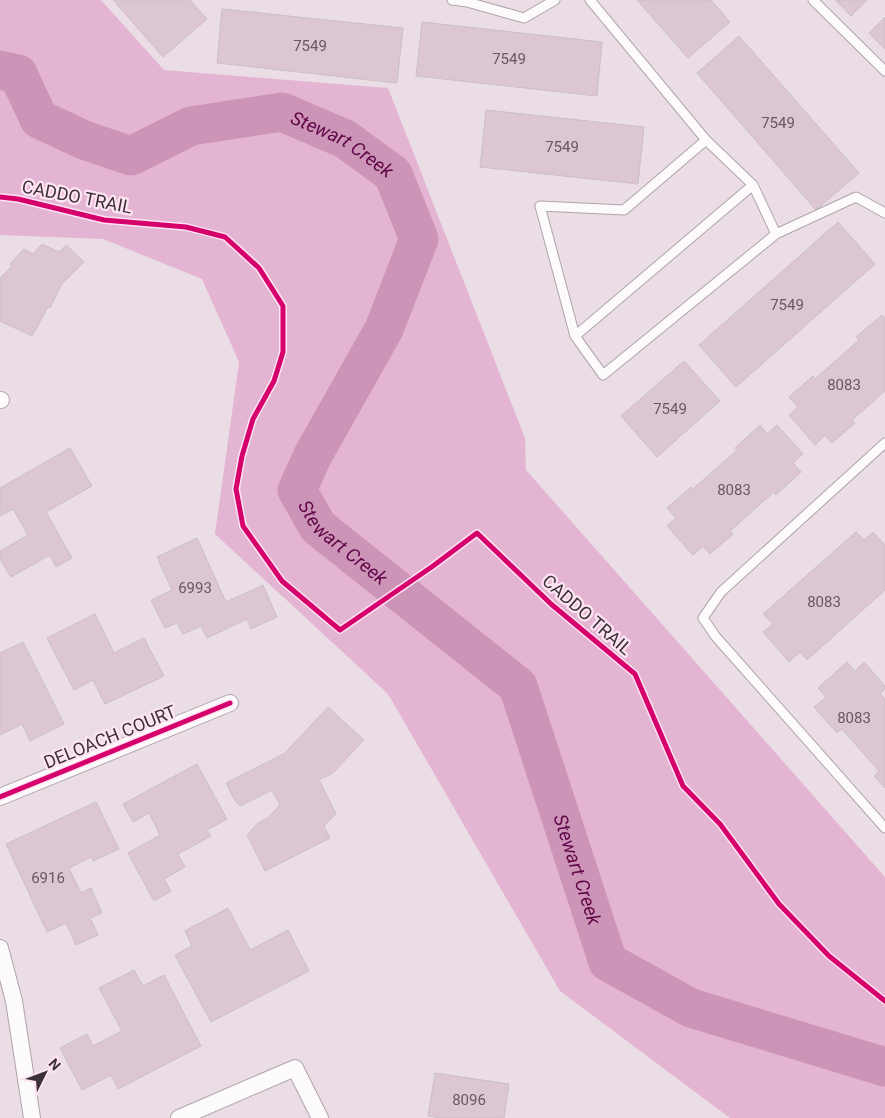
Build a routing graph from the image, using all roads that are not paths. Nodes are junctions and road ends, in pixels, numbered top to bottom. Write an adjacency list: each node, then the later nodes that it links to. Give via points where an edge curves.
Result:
1 (452, 0): 2 (lane, via 524,18)
2 (555, 0)
3 (590, 0): 6 (lane)
4 (813, 0): 5 (lane)
5 (885, 71)
6 (706, 140): 7 (lane); 10 (lane, via 624,210 540,206)
7 (753, 185): 9 (lane); 10 (lane)
8 (885, 213): 9 (lane, via 856,197)
9 (776, 234): 10 (lane, via 603,375)
10 (575, 336)
11 (885, 443): 14 (lane, via 721,592 703,618 716,638)
12 (230, 703): 13 (street, DELOACH COURT)
13 (0, 797)
14 (885, 828)
15 (0, 948): 16 (street, via 14,1001)
16 (32, 1118)
17 (179, 1118): 18 (street, via 295,1068)
18 (320, 1118)

